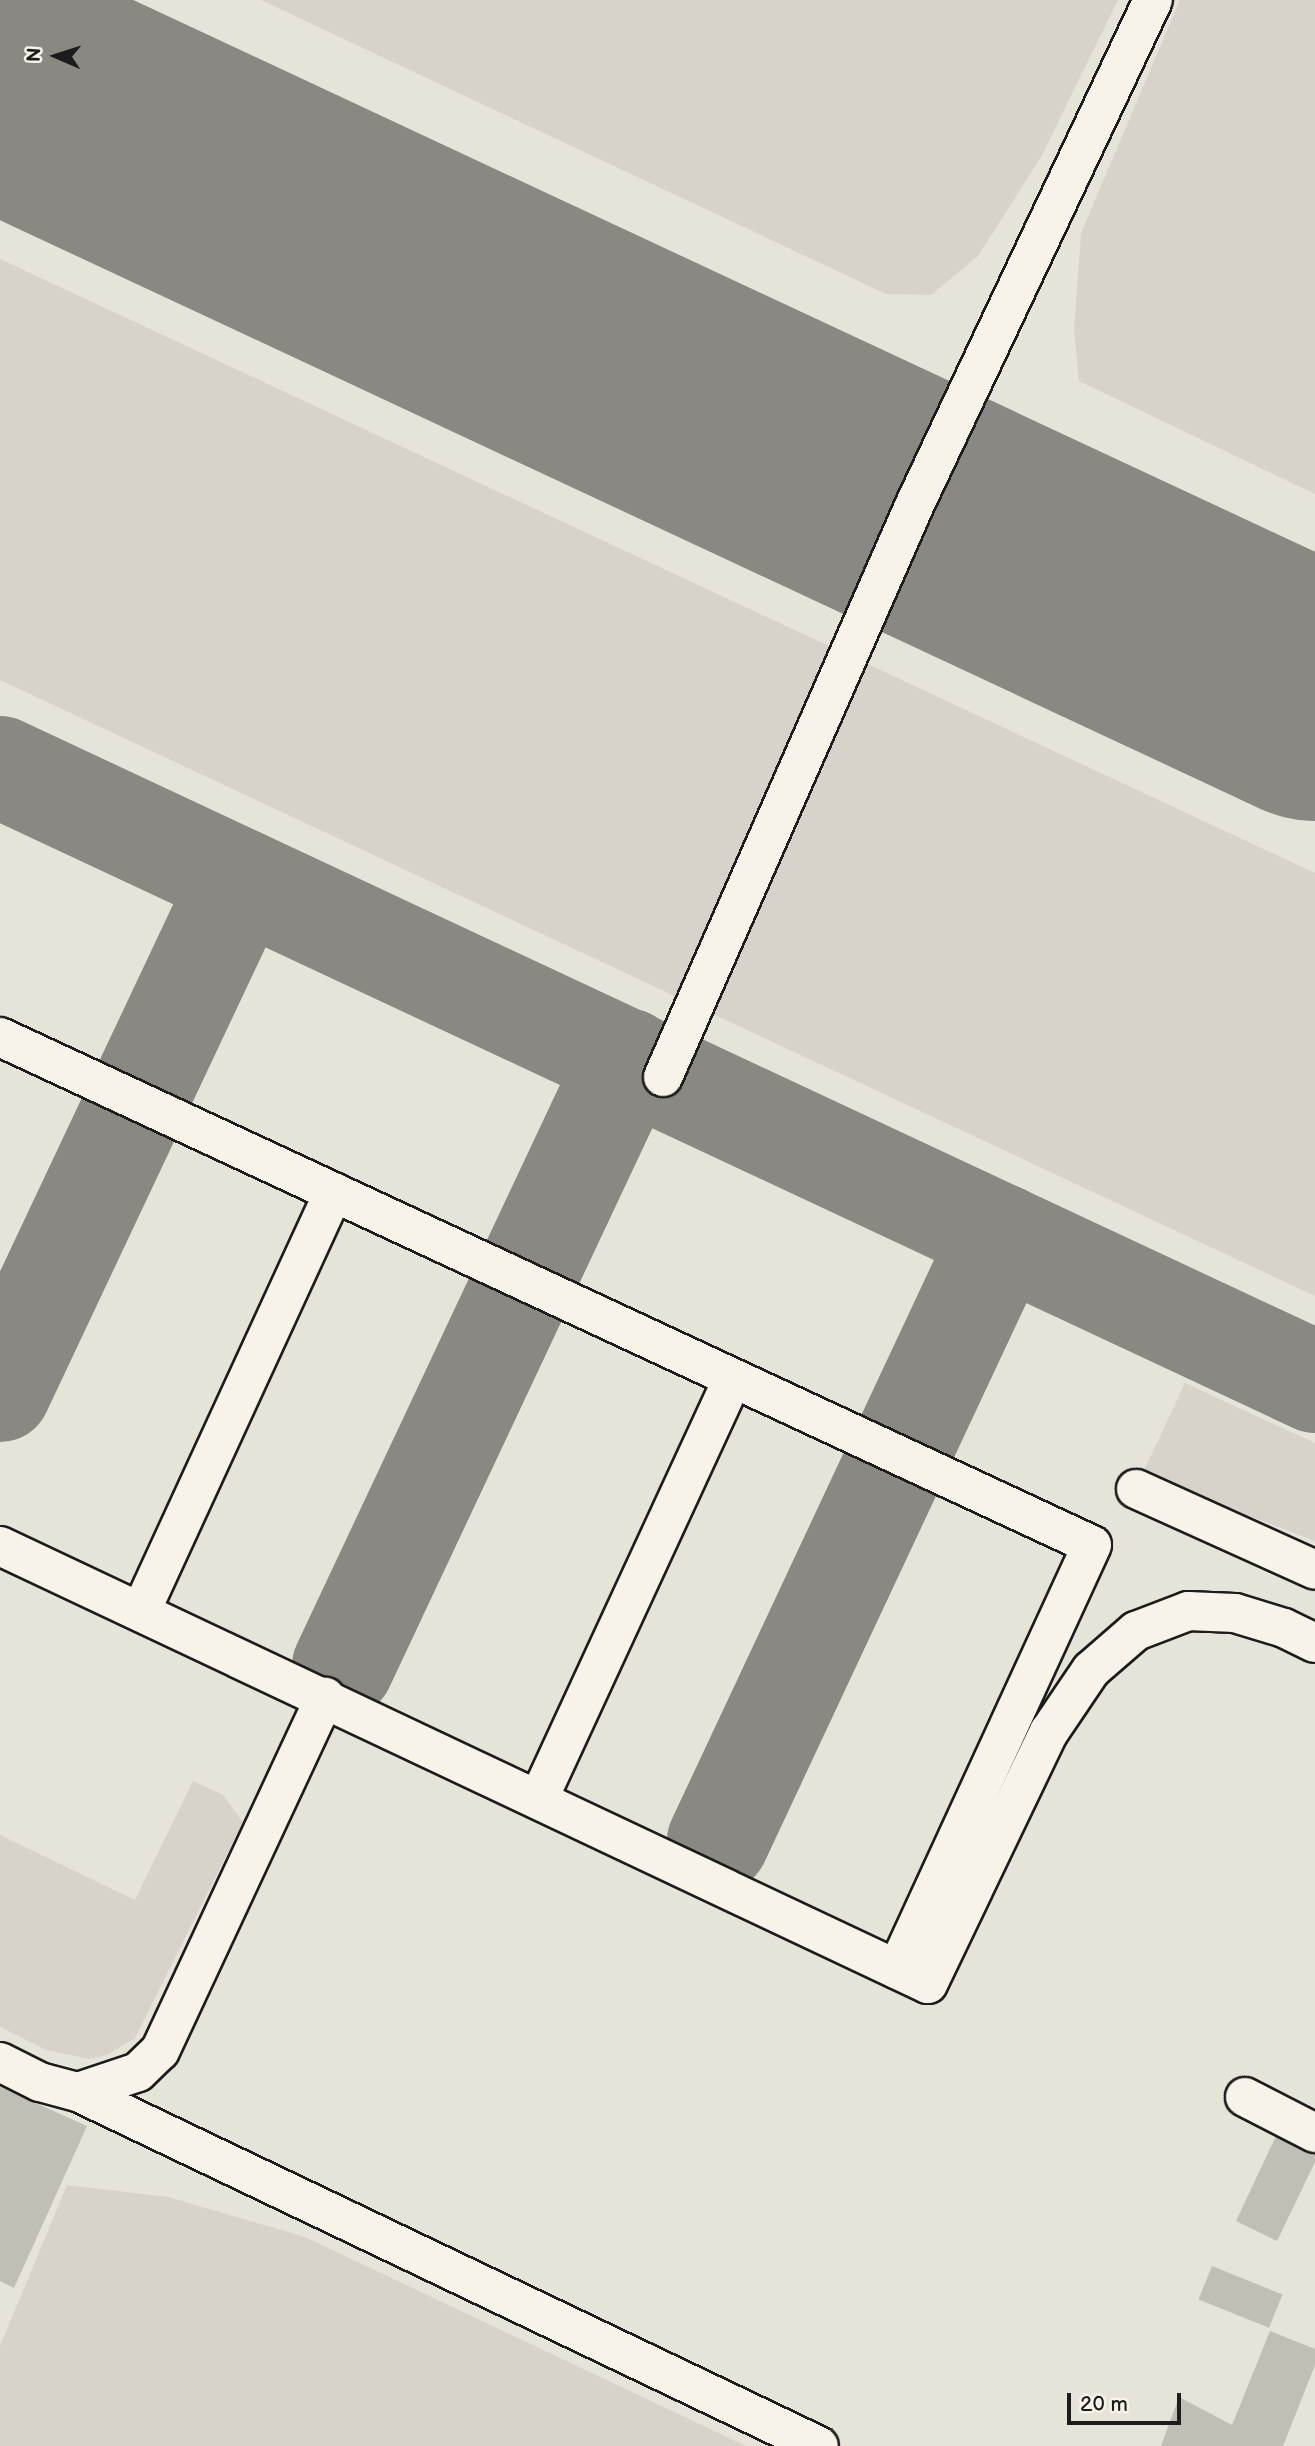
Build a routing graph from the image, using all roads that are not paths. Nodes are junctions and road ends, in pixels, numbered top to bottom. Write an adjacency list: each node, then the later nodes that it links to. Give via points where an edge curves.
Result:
1 (1153, 0): 3 (lane, via 915,504)
2 (0, 1037): 4 (lane)
3 (663, 1077)
4 (334, 1192): 5 (lane); 9 (lane)
5 (733, 1379): 12 (lane); 13 (lane, via 1092,1545)
6 (1136, 1489): 8 (lane)
7 (0, 1546): 9 (lane)
8 (1315, 1570)
9 (141, 1611): 11 (lane)
10 (1315, 1643): 13 (lane, via 1235,1613 1188,1611 1136,1630 1091,1670 1049,1732 929,1984)
11 (325, 1697): 12 (lane); 15 (lane, via 160,2051 138,2073)
12 (539, 1798): 13 (lane)
13 (897, 1969)
14 (0, 2062): 15 (lane, via 40,2082)
15 (78, 2092): 18 (lane)
16 (1245, 2097): 17 (lane)
17 (1315, 2133)
18 (819, 2446)

